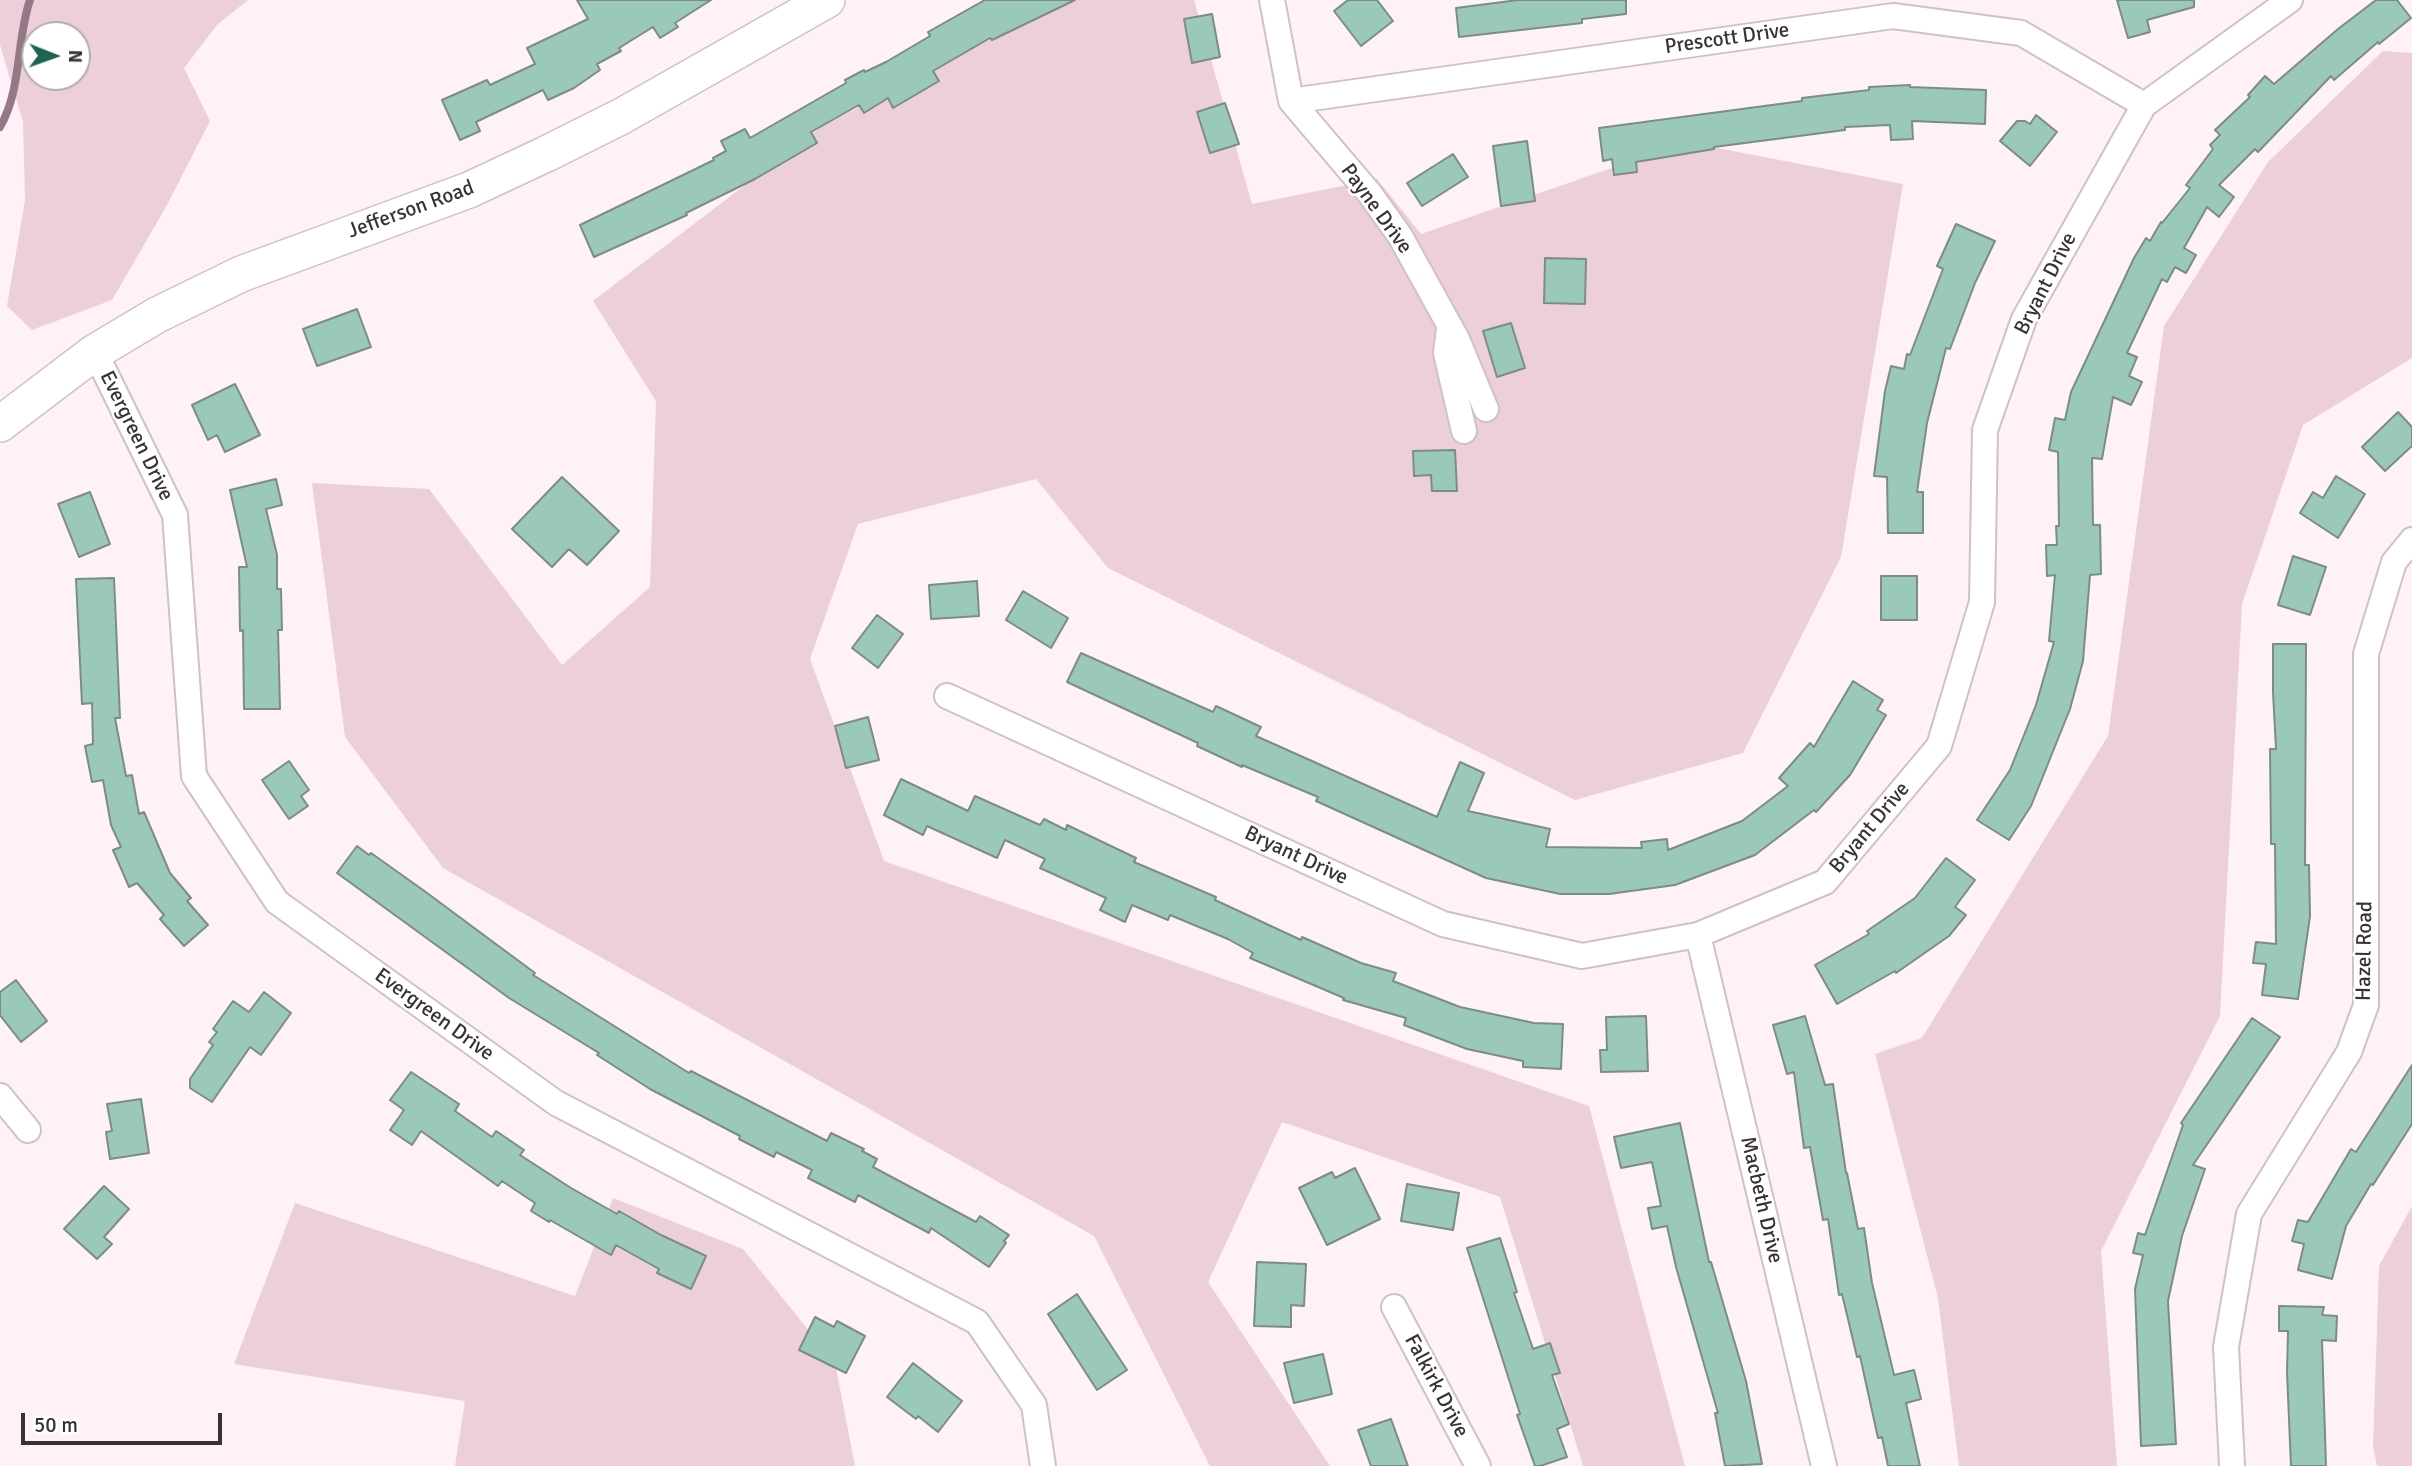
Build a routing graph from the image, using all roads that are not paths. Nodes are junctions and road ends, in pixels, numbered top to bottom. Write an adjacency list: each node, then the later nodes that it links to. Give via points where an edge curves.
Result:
1 (827, 0): 7 (street, Jefferson Road, via 546,154 469,190 241,274 157,314)
2 (1272, 0): 4 (street)
3 (2290, 0): 5 (street, Bryant Drive)
4 (1291, 101): 5 (street, Prescott Drive, via 1893,16 2021,33); 6 (street, Payne Drive, via 1370,194)
5 (2144, 105): 13 (street, Bryant Drive, via 2024,318 1985,430 1982,602 1939,746 1825,882)
6 (1450, 325): 8 (street, Payne Drive); 10 (street, via 1446,353)
7 (95, 352): 9 (street, Jefferson Road); 17 (street, Evergreen Drive, via 175,515 194,776 277,902 556,1102 977,1322 1034,1405)
8 (1486, 409)
9 (0, 424)
10 (1464, 430)
11 (2412, 540): 20 (street, Hazel Road, via 2394,562 2366,654 2366,1005 2350,1052 2249,1214 2226,1347)
12 (947, 696): 13 (street, Bryant Drive, via 1443,924 1582,956)
13 (1698, 935): 19 (street, Macbeth Drive)
14 (0, 1096): 15 (street)
15 (28, 1130)
16 (1394, 1307): 18 (street, Falkirk Drive)
17 (1043, 1466)
18 (1478, 1466)
19 (1824, 1466)
20 (2232, 1466)

